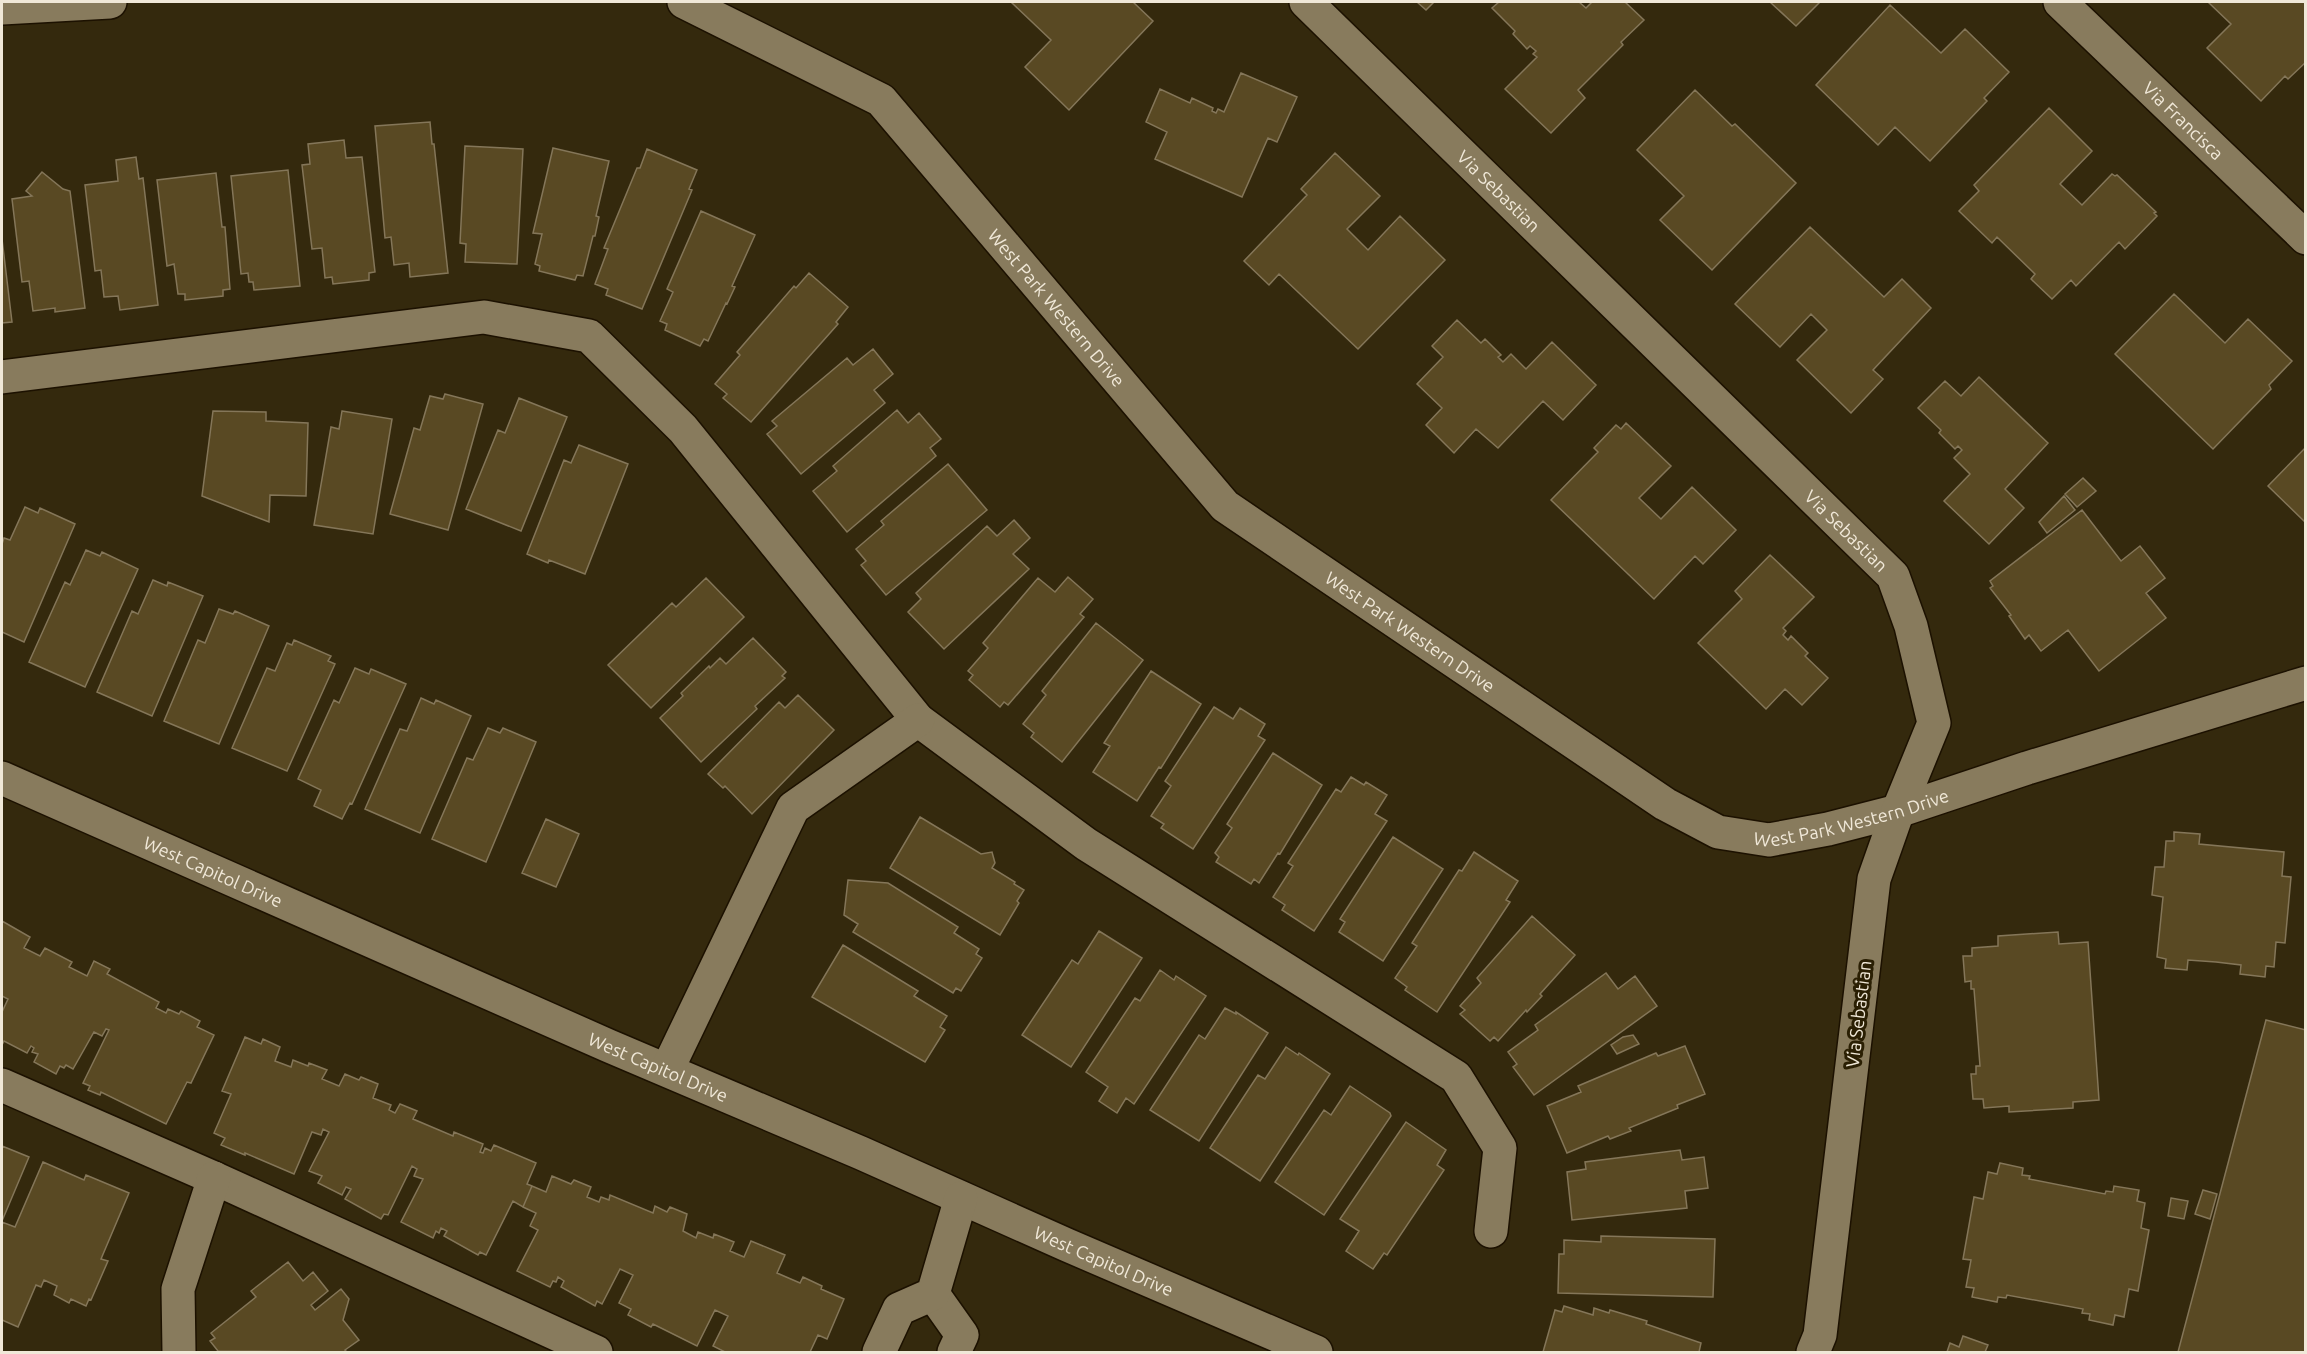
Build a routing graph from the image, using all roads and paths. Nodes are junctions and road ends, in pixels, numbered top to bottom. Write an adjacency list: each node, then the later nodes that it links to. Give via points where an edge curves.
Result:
1 (110, 2): 5 (street)
2 (684, 2): 11 (street, West Park Western Drive, via 881,100 1225,506 1665,804 1718,832 1769,840)
3 (1306, 2): 11 (street, Via Sebastian, via 1893,576 1911,626 1934,723)
4 (2060, 2): 6 (street, Via Francisca)
5 (2, 8)
6 (2306, 238)
7 (2, 377): 9 (street, via 484,317 589,336 683,429)
8 (2306, 683): 11 (street, West Park Western Drive)
9 (918, 720): 12 (street, via 793,808); 16 (street, via 1086,844 1456,1077 1500,1148)
10 (2, 778): 12 (street, West Capitol Drive)
11 (1898, 811): 23 (street, Via Sebastian, via 1874,879 1820,1335)
12 (667, 1070): 15 (street, West Capitol Drive)
13 (2, 1086): 14 (street)
14 (214, 1178): 18 (street, via 178,1290); 19 (street)
15 (961, 1198): 17 (street); 22 (street, West Capitol Drive)
16 (1491, 1231)
17 (933, 1294): 20 (street, via 899,1309); 21 (street, via 962,1335)
18 (179, 1353)
19 (596, 1353)
20 (879, 1353)
21 (954, 1353)
22 (1316, 1353)
23 (1813, 1353)

